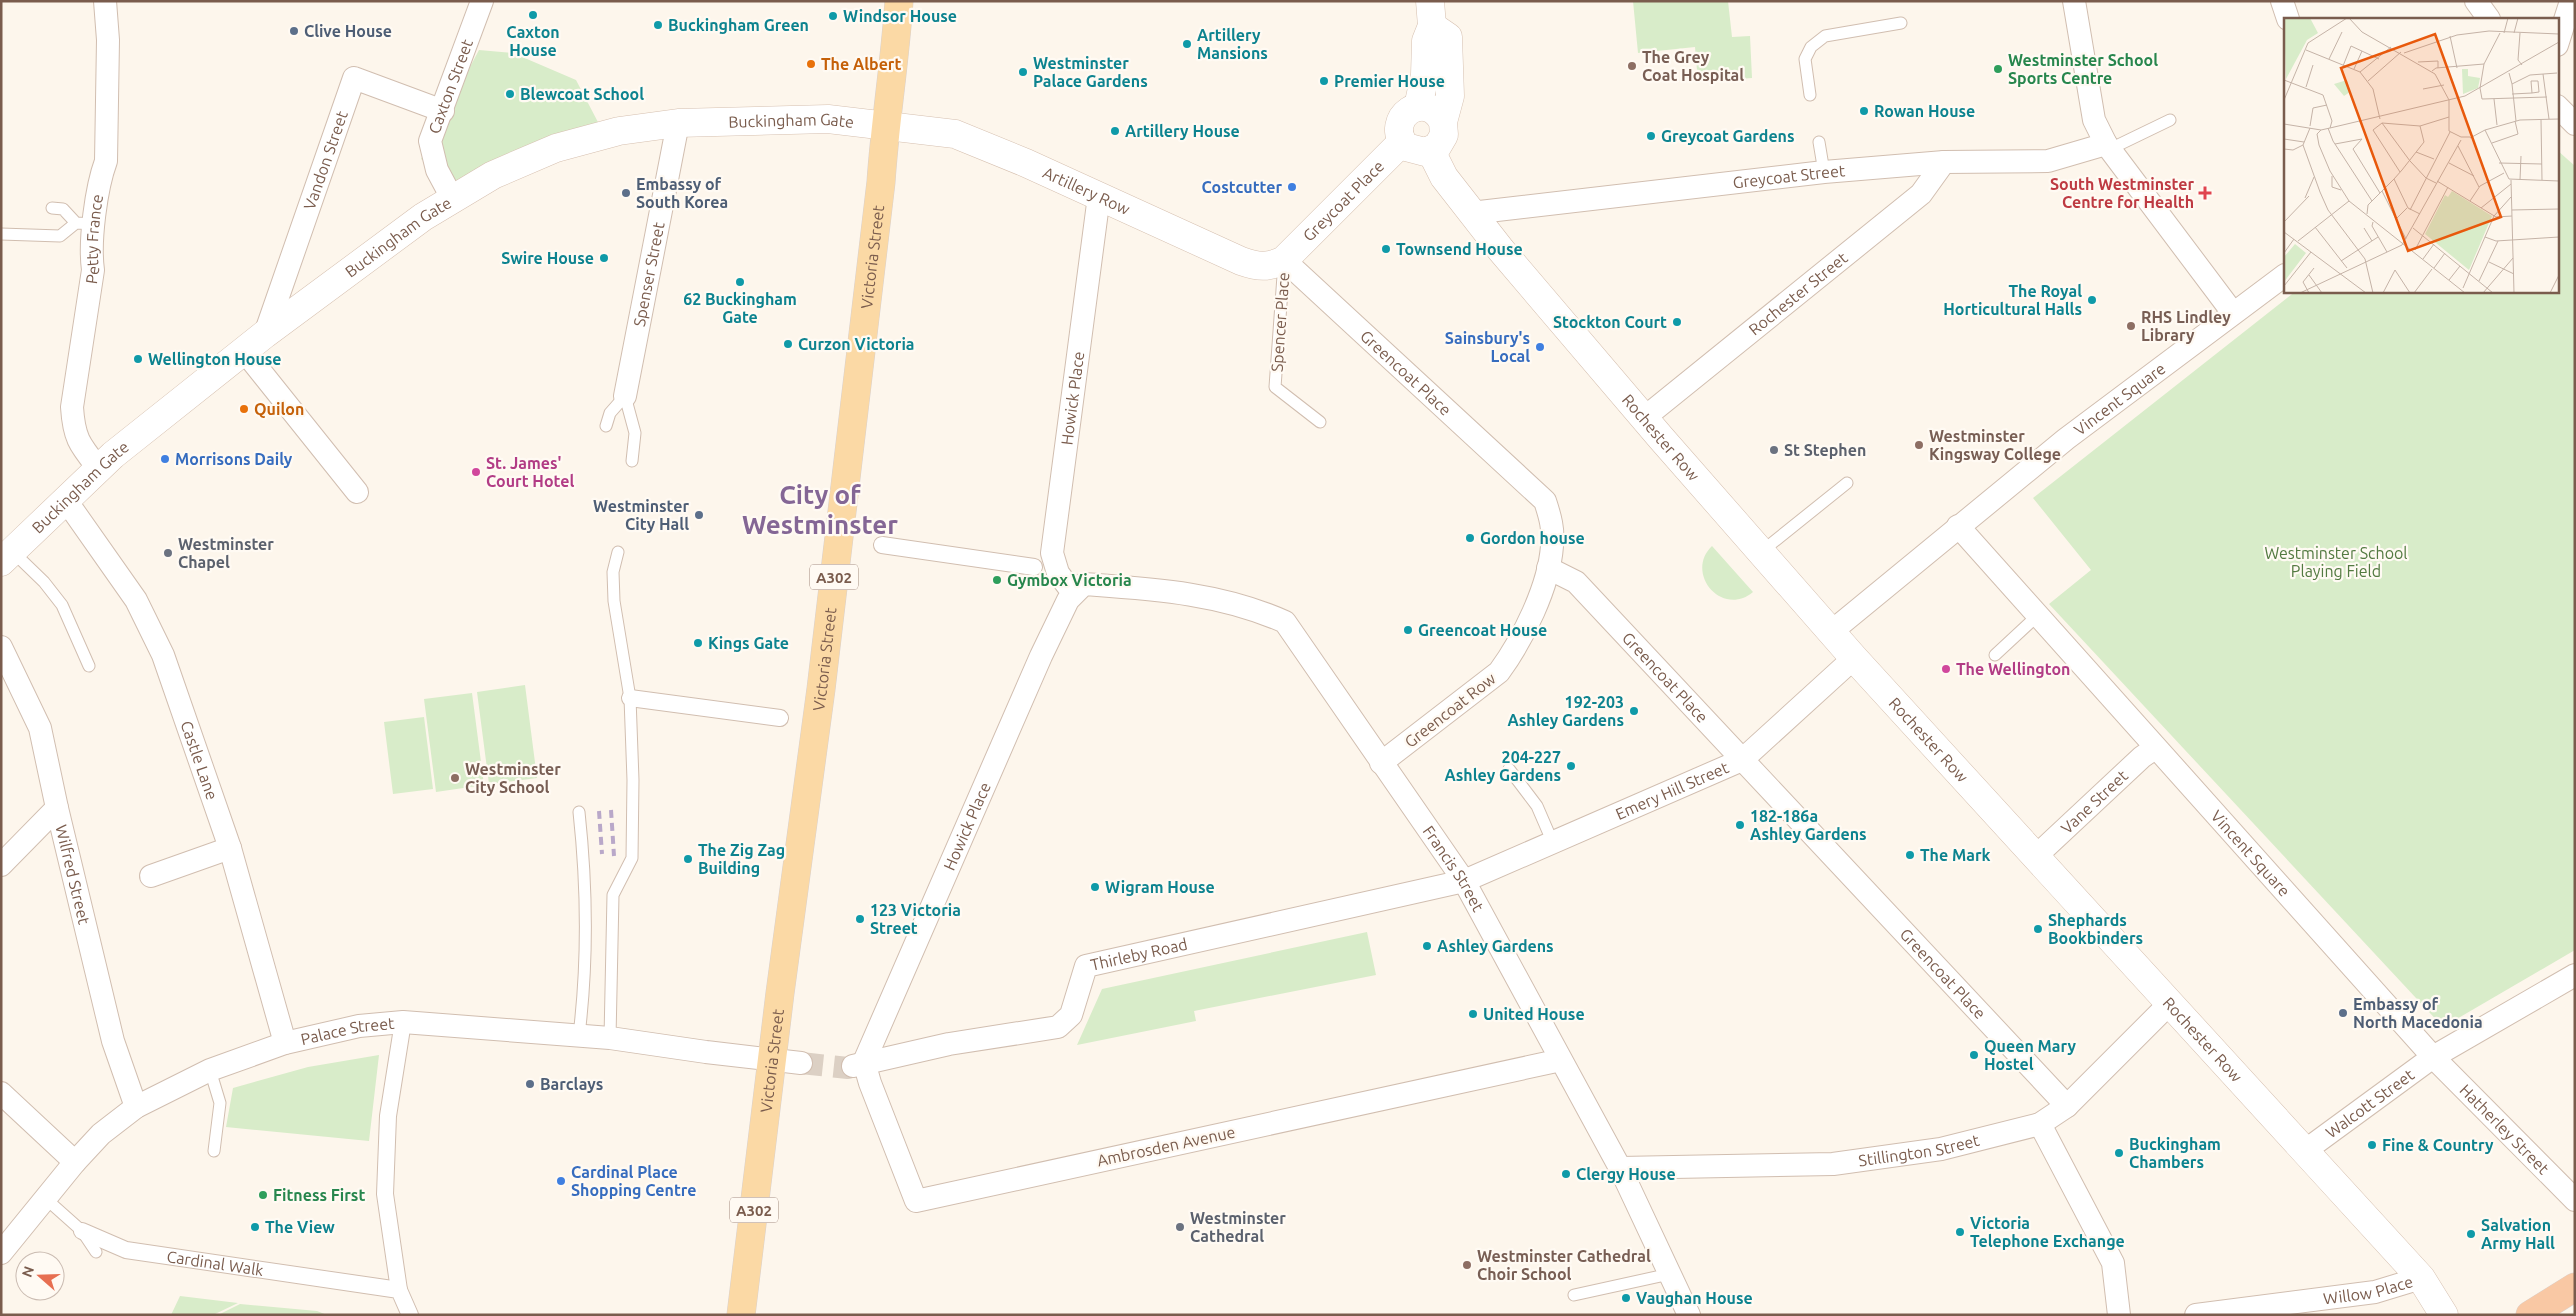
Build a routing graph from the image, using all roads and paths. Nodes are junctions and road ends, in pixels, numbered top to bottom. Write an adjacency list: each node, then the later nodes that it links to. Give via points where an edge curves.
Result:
1 (105, 1): 32 (street, Petty France, via 108,40 106,161)
2 (482, 1): 16 (street, Caxton Street)
3 (899, 1): 20 (main road, Victoria Street / A302)
4 (2074, 1): 24 (street, via 2094,120)
5 (2282, 1): 9 (street)
6 (2476, 1): 10 (street)
7 (2571, 1): 12 (street)
8 (1431, 14): 14 (main road, via 1425,75); 18 (main road, via 1448,37 1449,44 1450,96)
9 (2288, 18)
10 (2488, 18)
11 (1901, 23): 13 (lane, via 1825,36 1811,48 1805,59)
12 (2558, 42)
13 (1810, 95)
14 (1418, 107): 18 (main road, via 1436,112); 22 (main road, via 1401,120 1399,135)
15 (2558, 107): 21 (street)
16 (443, 111): 29 (street, Caxton Street, via 430,141 437,170); 37 (street, Vandon Street, via 354,78)
17 (2170, 120): 24 (lane)
18 (1444, 122): 25 (main road, via 1444,136)
19 (678, 123): 20 (main road, Buckingham Gate, via 828,119); 29 (main road, Buckingham Gate, via 619,131 556,148 493,175); 39 (street, Spenser Street)
20 (885, 124): 28 (main road, Artillery Row, via 955,134); 84 (main road, Victoria Street / A302, via 824,669)
21 (2575, 124)
22 (1402, 142): 25 (main road, via 1418,152); 34 (main road, Greycoat Place)
23 (1819, 142): 27 (lane)
24 (2108, 147): 26 (street, Greycoat Street, via 2048,161); 36 (street)
25 (1431, 151): 31 (main road, Rochester Row, via 1444,177)
26 (1944, 162): 27 (street, Greycoat Street); 40 (street, Rochester Street, via 1921,194)
27 (1824, 172): 31 (street, Greycoat Street)
28 (1099, 196): 34 (main road, Artillery Row, via 1256,266 1273,266); 55 (street, Howick Place, via 1052,553 1058,572)
29 (452, 198): 37 (main road, Buckingham Gate)
30 (52, 208): 32 (lane, via 63,209)
31 (1471, 213): 40 (main road, Rochester Row)
32 (85, 224): 33 (lane, via 60,236); 44 (street, Petty France, via 93,270 72,407 73,430)
33 (1, 234)
34 (1284, 260): 41 (lane, Spencer Place, via 1275,387); 54 (street, Greencoat Place, via 1545,501 1553,544)
35 (2284, 276): 36 (street, Vincent Square)
36 (2233, 314): 48 (street, Vincent Square)
37 (264, 334): 38 (main road, Buckingham Gate)
38 (244, 352): 44 (main road, Buckingham Gate); 46 (street)
39 (625, 396): 42 (lane, via 610,413); 43 (lane, via 635,433)
40 (1644, 418): 51 (main road, Rochester Row)
41 (1320, 422)
42 (606, 426)
43 (632, 460)
44 (99, 469): 47 (main road, Buckingham Gate)
45 (1847, 483): 51 (lane)
46 (357, 492)
47 (65, 499): 52 (main road, Buckingham Gate); 71 (street, Castle Lane, via 136,600 163,655)
48 (1958, 526): 56 (street, Vincent Square); 57 (street, Vincent Square)
49 (882, 545): 53 (street)
50 (618, 552): 62 (lane, via 613,572 614,601)
51 (1761, 552): 57 (main road, Rochester Row)
52 (7, 557): 61 (lane, via 44,582 62,605)
53 (1034, 567)
54 (1548, 568): 65 (street, Greencoat Place, via 1576,582); 66 (street, Greencoat Row, via 1540,597 1499,672)
55 (1079, 588): 66 (street, Francis Street, via 1176,591 1285,622); 86 (street, Howick Place, via 1044,649)
56 (2038, 616): 59 (lane); 64 (street, Vincent Square)
57 (1831, 632): 60 (main road, Rochester Row)
58 (1, 647): 68 (street, Wilfred Street, via 40,728)
59 (1995, 655)
60 (1854, 658): 65 (street, Emery Hill Street); 72 (main road, Rochester Row)
61 (90, 666)
62 (630, 698): 63 (street); 80 (lane, via 632,858 613,895)
63 (780, 718)
64 (2156, 748): 72 (street, Vane Street, via 2142,757); 82 (street, Vincent Square)
65 (1742, 760): 70 (street, Emery Hill Street); 89 (street, Greencoat Place)
66 (1381, 763): 75 (street, Francis Street)
67 (1509, 769): 70 (lane, via 1537,806)
68 (57, 808): 73 (street); 90 (street, Wilfred Street, via 113,1041)
69 (578, 812): 79 (lane, via 585,904)
70 (1553, 843): 75 (street, Emery Hill Street)
71 (230, 848): 74 (street); 81 (street, Castle Lane)
72 (2035, 856): 77 (main road, Rochester Row)
73 (1, 865)
74 (151, 876)
75 (1464, 881): 83 (street, Francis Street); 86 (street, Thirleby Road, via 1086,966 1070,1015 1058,1027 949,1044)
76 (2575, 975): 82 (street)
77 (2169, 1004): 89 (street, Stillington Street); 92 (main road, Rochester Row)
78 (403, 1022): 79 (street, Palace Street); 81 (street, Palace Street, via 359,1026); 104 (street, via 388,1116 385,1194)
79 (579, 1035): 80 (street, Palace Street)
80 (610, 1038): 84 (street, Palace Street)
81 (285, 1043): 87 (street, Palace Street)
82 (2433, 1058): 92 (street, Walcott Street); 97 (street, Hatherley Street)
83 (1561, 1060): 86 (street, Ambrosden Avenue, via 916,1201 870,1083); 95 (street, Francis Street)
84 (772, 1061): 85 (street); 107 (main road, Victoria Street / A302)
85 (801, 1063)
86 (859, 1064)
87 (210, 1070): 90 (street, Palace Street); 93 (lane, via 220,1103)
88 (1, 1093): 94 (street)
89 (2067, 1106): 91 (street, Stillington Street)
90 (136, 1107): 94 (street, Palace Street, via 101,1134)
91 (2040, 1124): 95 (street, Stillington Street, via 1941,1149 1833,1164); 109 (street, via 2113,1263)
92 (2306, 1150): 102 (main road, Rochester Row)
93 (214, 1151)
94 (74, 1162): 96 (street, Palace Street)
95 (1620, 1168): 101 (street, Francis Street)
96 (45, 1198): 98 (lane, Cardinal Walk); 100 (street, Palace Street)
97 (2575, 1200)
98 (82, 1231): 99 (lane); 104 (street, Cardinal Walk, via 126,1250)
99 (96, 1252)
100 (1, 1253)
101 (1670, 1274): 105 (lane); 108 (street, Francis Street)
102 (2421, 1278): 110 (street, Willow Place, via 2375,1292); 111 (main road, Rochester Row)
103 (2575, 1287): 112 (highway)
104 (399, 1290): 106 (street)
105 (1574, 1295)
106 (410, 1315)
107 (741, 1315)
108 (1689, 1315)
109 (2119, 1315)
110 (2196, 1315)
111 (2444, 1315)
112 (2530, 1315)

